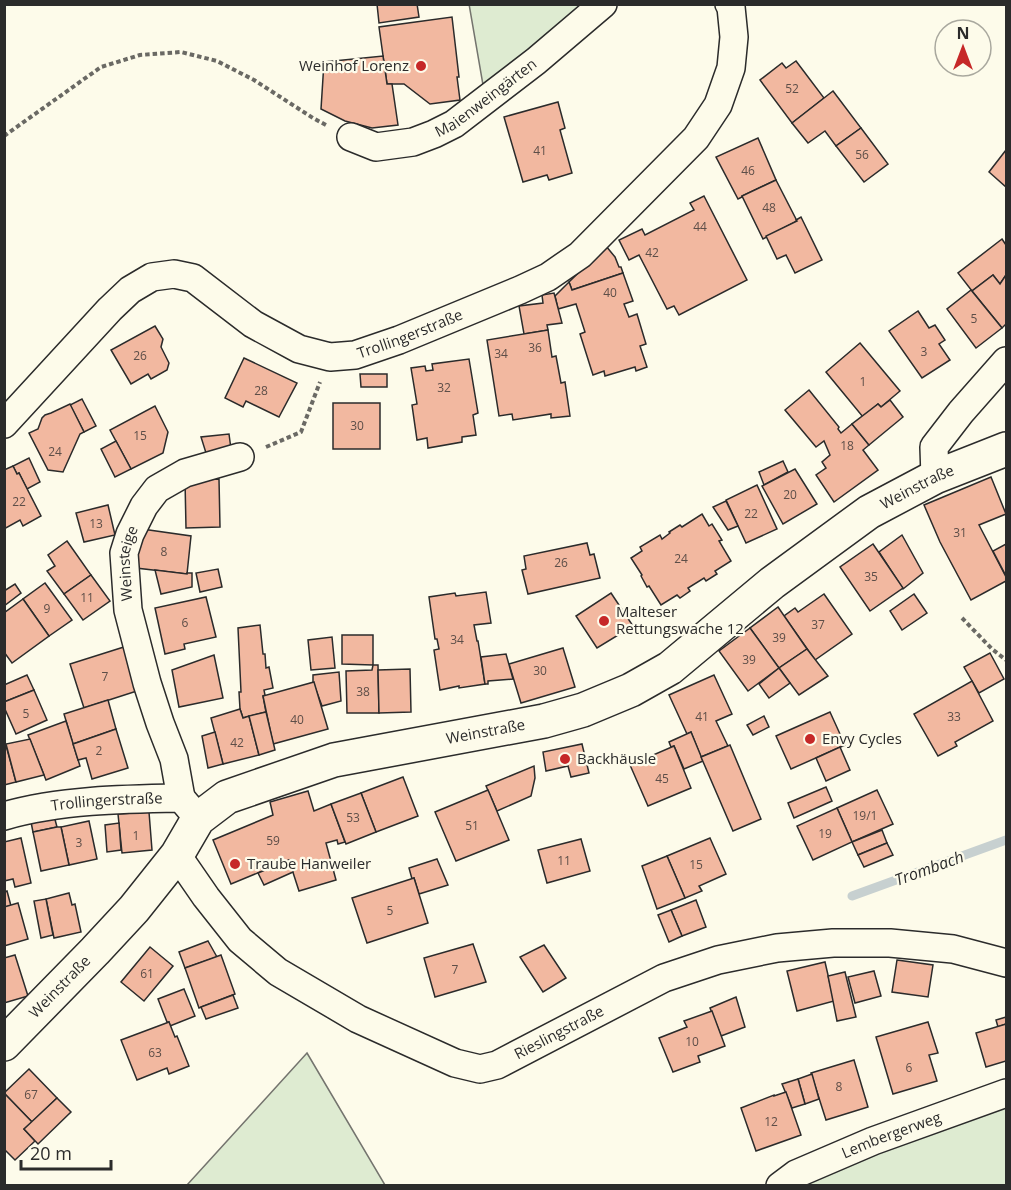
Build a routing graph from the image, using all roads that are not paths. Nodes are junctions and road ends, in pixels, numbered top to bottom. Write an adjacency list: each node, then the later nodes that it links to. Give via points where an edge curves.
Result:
1 (603, 4): 3 (street, Maienweingärten, via 536,61 434,134 413,142 376,147)
2 (729, 4): 5 (street, Trollingerstraße, via 734,37 731,68 718,105 696,138 580,255 548,277 399,340 355,355 330,357 299,349 253,324 193,278 174,274 152,277 110,309)
3 (351, 137)
4 (1006, 361): 8 (street, via 934,447)
5 (4, 424)
6 (1006, 449): 8 (street, Weinstraße)
7 (240, 457): 9 (street, Weinsteige, via 185,473 157,489 144,506 124,553 128,610 147,683)
8 (935, 477): 9 (street, Weinstraße, via 869,512 772,583 670,668 631,690 544,721 334,760)
9 (190, 808): 10 (street, Trollingerstraße, via 121,800); 11 (street, Weinstraße)
10 (4, 816)
11 (177, 855): 12 (street, Rieslingstraße, via 240,940 278,972 358,1019 455,1063 480,1069 497,1065 664,978 718,960 777,948 890,943 953,949); 13 (street, Weinstraße, via 118,926)
12 (1006, 963)
13 (4, 1044)
14 (1006, 1093): 15 (street, Lembergerweg, via 873,1141 796,1174)
15 (780, 1185)

